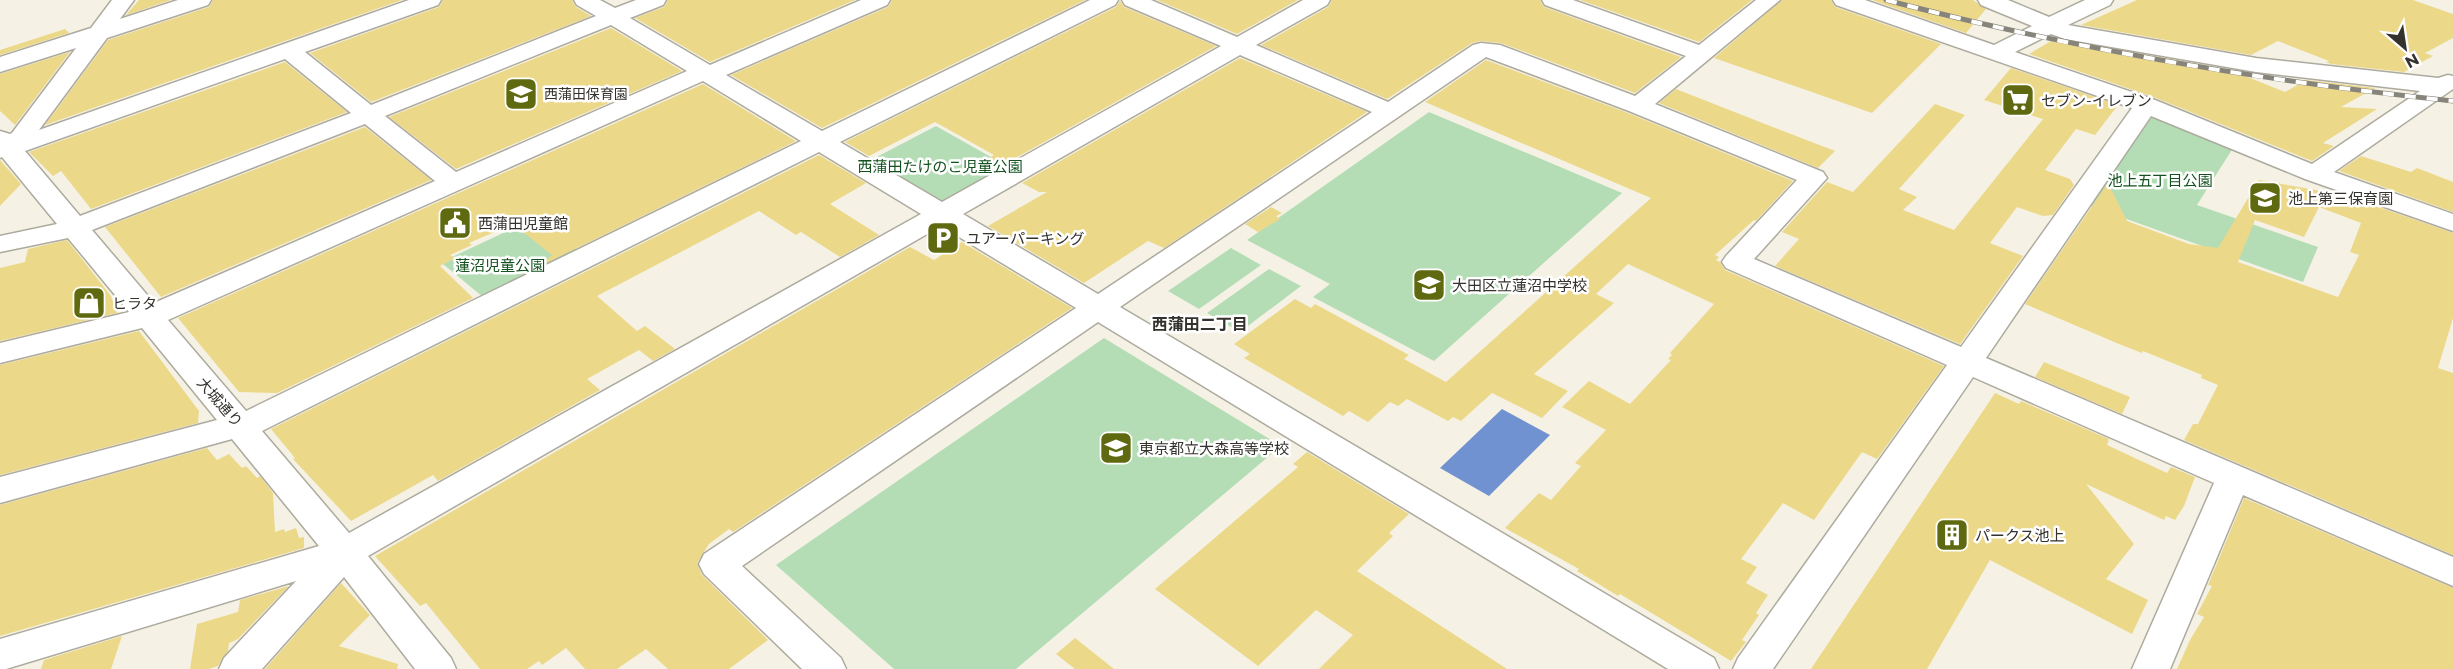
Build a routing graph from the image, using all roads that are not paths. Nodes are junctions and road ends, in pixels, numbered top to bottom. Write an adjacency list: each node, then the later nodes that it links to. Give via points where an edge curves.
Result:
1 (123, 0): 17 (street)
2 (200, 0): 17 (street)
3 (430, 0): 19 (street)
4 (585, 0): 15 (street)
5 (655, 0): 15 (street)
6 (879, 0): 23 (street)
7 (1107, 0): 29 (street)
8 (1133, 0): 18 (street)
9 (1319, 0): 18 (street)
10 (1553, 0): 21 (street)
11 (1769, 0): 21 (street)
12 (1844, 0): 20 (street)
13 (1989, 0): 16 (street)
14 (2102, 0): 16 (street)
15 (612, 17): 23 (street); 28 (street)
16 (2049, 26): 20 (street); 24 (street, via 2064,32 2256,65)
17 (99, 33): 22 (street); 30 (street, via 21,138)
18 (1239, 46): 27 (street); 33 (street)
19 (288, 50): 28 (street); 30 (street)
20 (1995, 53): 25 (street)
21 (1703, 54): 26 (street)
22 (0, 65)
23 (706, 73): 29 (street); 32 (street)
24 (2447, 82): 31 (street)
25 (2146, 105): 31 (street); 40 (street)
26 (1638, 106): 27 (street, via 1492,50 1481,50); 40 (street, via 1814,178 1736,262)
27 (1389, 111): 37 (street)
28 (369, 114): 32 (street); 35 (street)
29 (821, 141): 33 (street); 41 (street)
30 (3, 145): 35 (street, 大城通り)
31 (2314, 174): 34 (street)
32 (453, 182): 38 (street)
33 (942, 213): 37 (street); 44 (street)
34 (2453, 223)
35 (74, 228): 36 (street); 38 (street, 大城通り)
36 (0, 244)
37 (1098, 308): 49 (street, via 717,564); 50 (street)
38 (148, 317): 39 (street); 41 (street, 大城通り)
39 (0, 353)
40 (1967, 361): 42 (street); 51 (street)
41 (240, 426): 43 (street); 44 (street, 大城通り)
42 (2234, 476): 45 (street); 52 (street)
43 (0, 490)
44 (345, 552): 46 (street); 47 (street); 48 (street, 大城通り)
45 (2453, 572)
46 (0, 655)
47 (238, 669)
48 (437, 669)
49 (827, 669)
50 (1700, 669)
51 (1752, 669)
52 (2151, 669)

